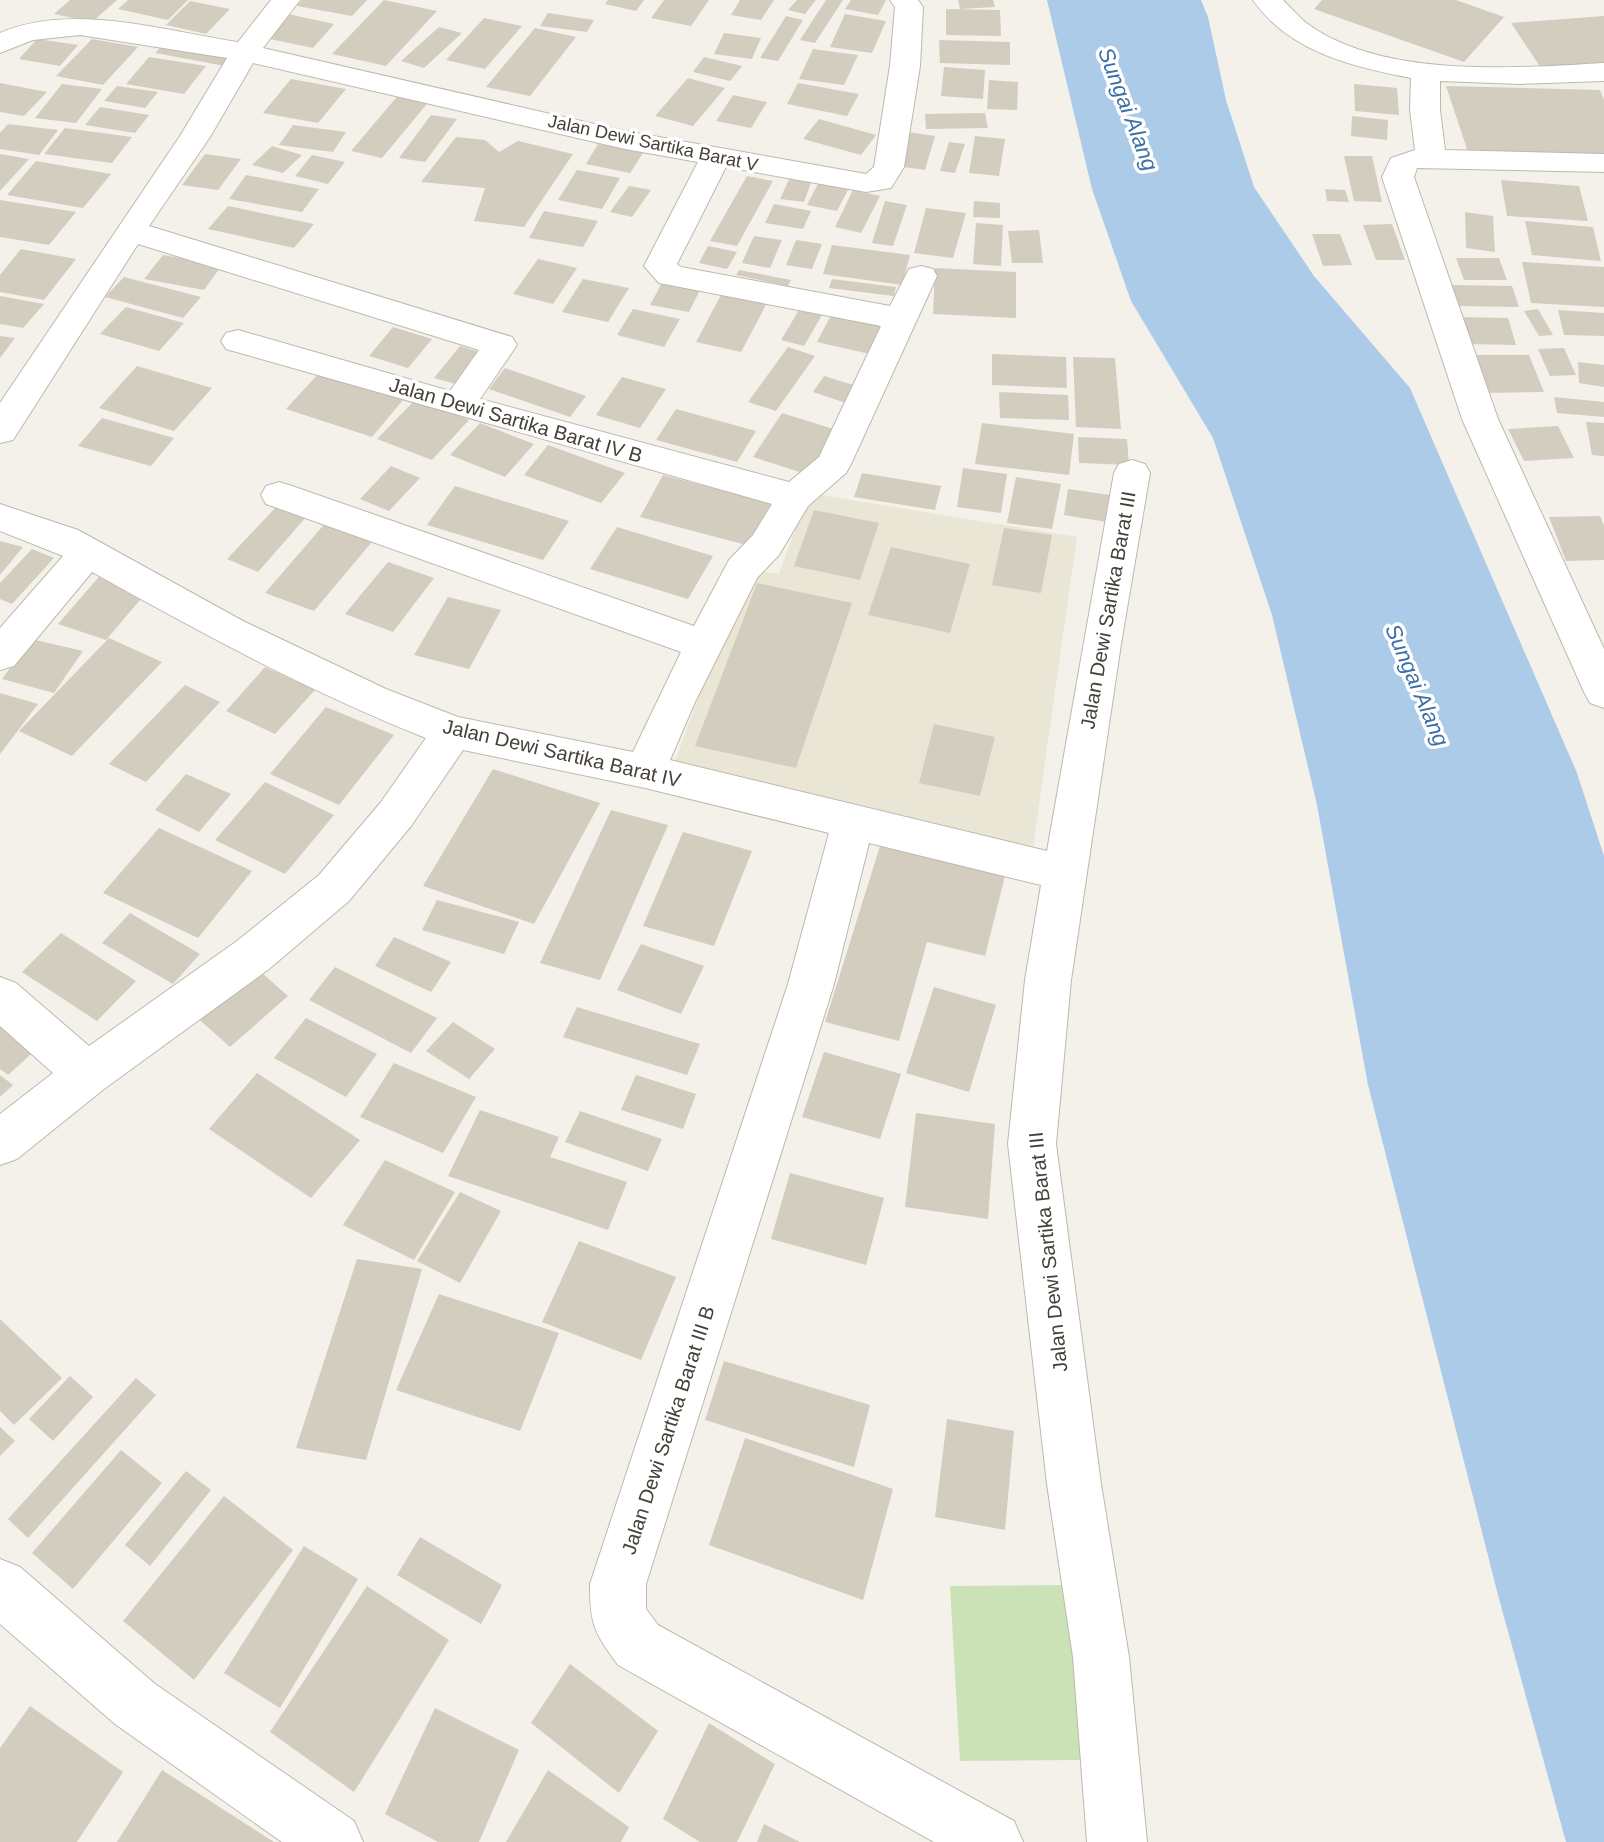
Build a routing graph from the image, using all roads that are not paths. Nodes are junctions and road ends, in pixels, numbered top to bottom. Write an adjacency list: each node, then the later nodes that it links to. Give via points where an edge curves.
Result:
1 (286, 0): 5 (street)
2 (904, 0): 8 (street, Jalan Dewi Sartika Barat V, via 909,7 904,78 889,167 880,181)
3 (1267, 0): 6 (street, via 1309,38 1352,58)
4 (0, 44): 5 (street, Jalan Dewi Sartika Barat V, via 27,32 80,26)
5 (245, 52): 8 (street, Jalan Dewi Sartika Barat V); 11 (street)
6 (1426, 72): 7 (street); 9 (street)
7 (1604, 72)
8 (715, 158): 13 (street, via 660,266 671,276)
9 (1431, 158): 10 (street); 24 (street, via 1403,162 1399,168 1409,218 1480,419)
10 (1602, 169)
11 (130, 231): 15 (street, via 500,345); 16 (street)
12 (921, 276): 13 (street)
13 (902, 319): 19 (street, via 833,464)
14 (238, 341): 15 (street, Jalan Dewi Sartika Barat IV B)
15 (458, 405): 19 (street, Jalan Dewi Sartika Barat IV B)
16 (0, 431)
17 (1132, 473): 28 (street, Jalan Dewi Sartika Barat III)
18 (279, 495): 22 (street)
19 (795, 497): 22 (street, via 766,545 742,570)
20 (0, 517): 21 (street, Jalan Dewi Sartika Barat IV)
21 (88, 552): 23 (street); 25 (street, Jalan Dewi Sartika Barat IV, via 229,631 372,700)
22 (703, 644): 26 (street)
23 (0, 655)
24 (1604, 692)
25 (453, 732): 26 (street, Jalan Dewi Sartika Barat IV); 30 (street, via 396,814 334,888 253,955)
26 (645, 771): 27 (street, Jalan Dewi Sartika Barat IV)
27 (853, 822): 28 (street, Jalan Dewi Sartika Barat IV); 34 (street, Jalan Dewi Sartika Barat III B, via 811,984 618,1584 618,1618 638,1645)
28 (1065, 873): 35 (street, Jalan Dewi Sartika Barat III, via 1032,1144 1101,1657)
29 (0, 997): 30 (street)
30 (87, 1074): 31 (street)
31 (0, 1143)
32 (0, 1587): 33 (street, via 135,1704)
33 (333, 1842)
34 (993, 1842)
35 (1117, 1842)

